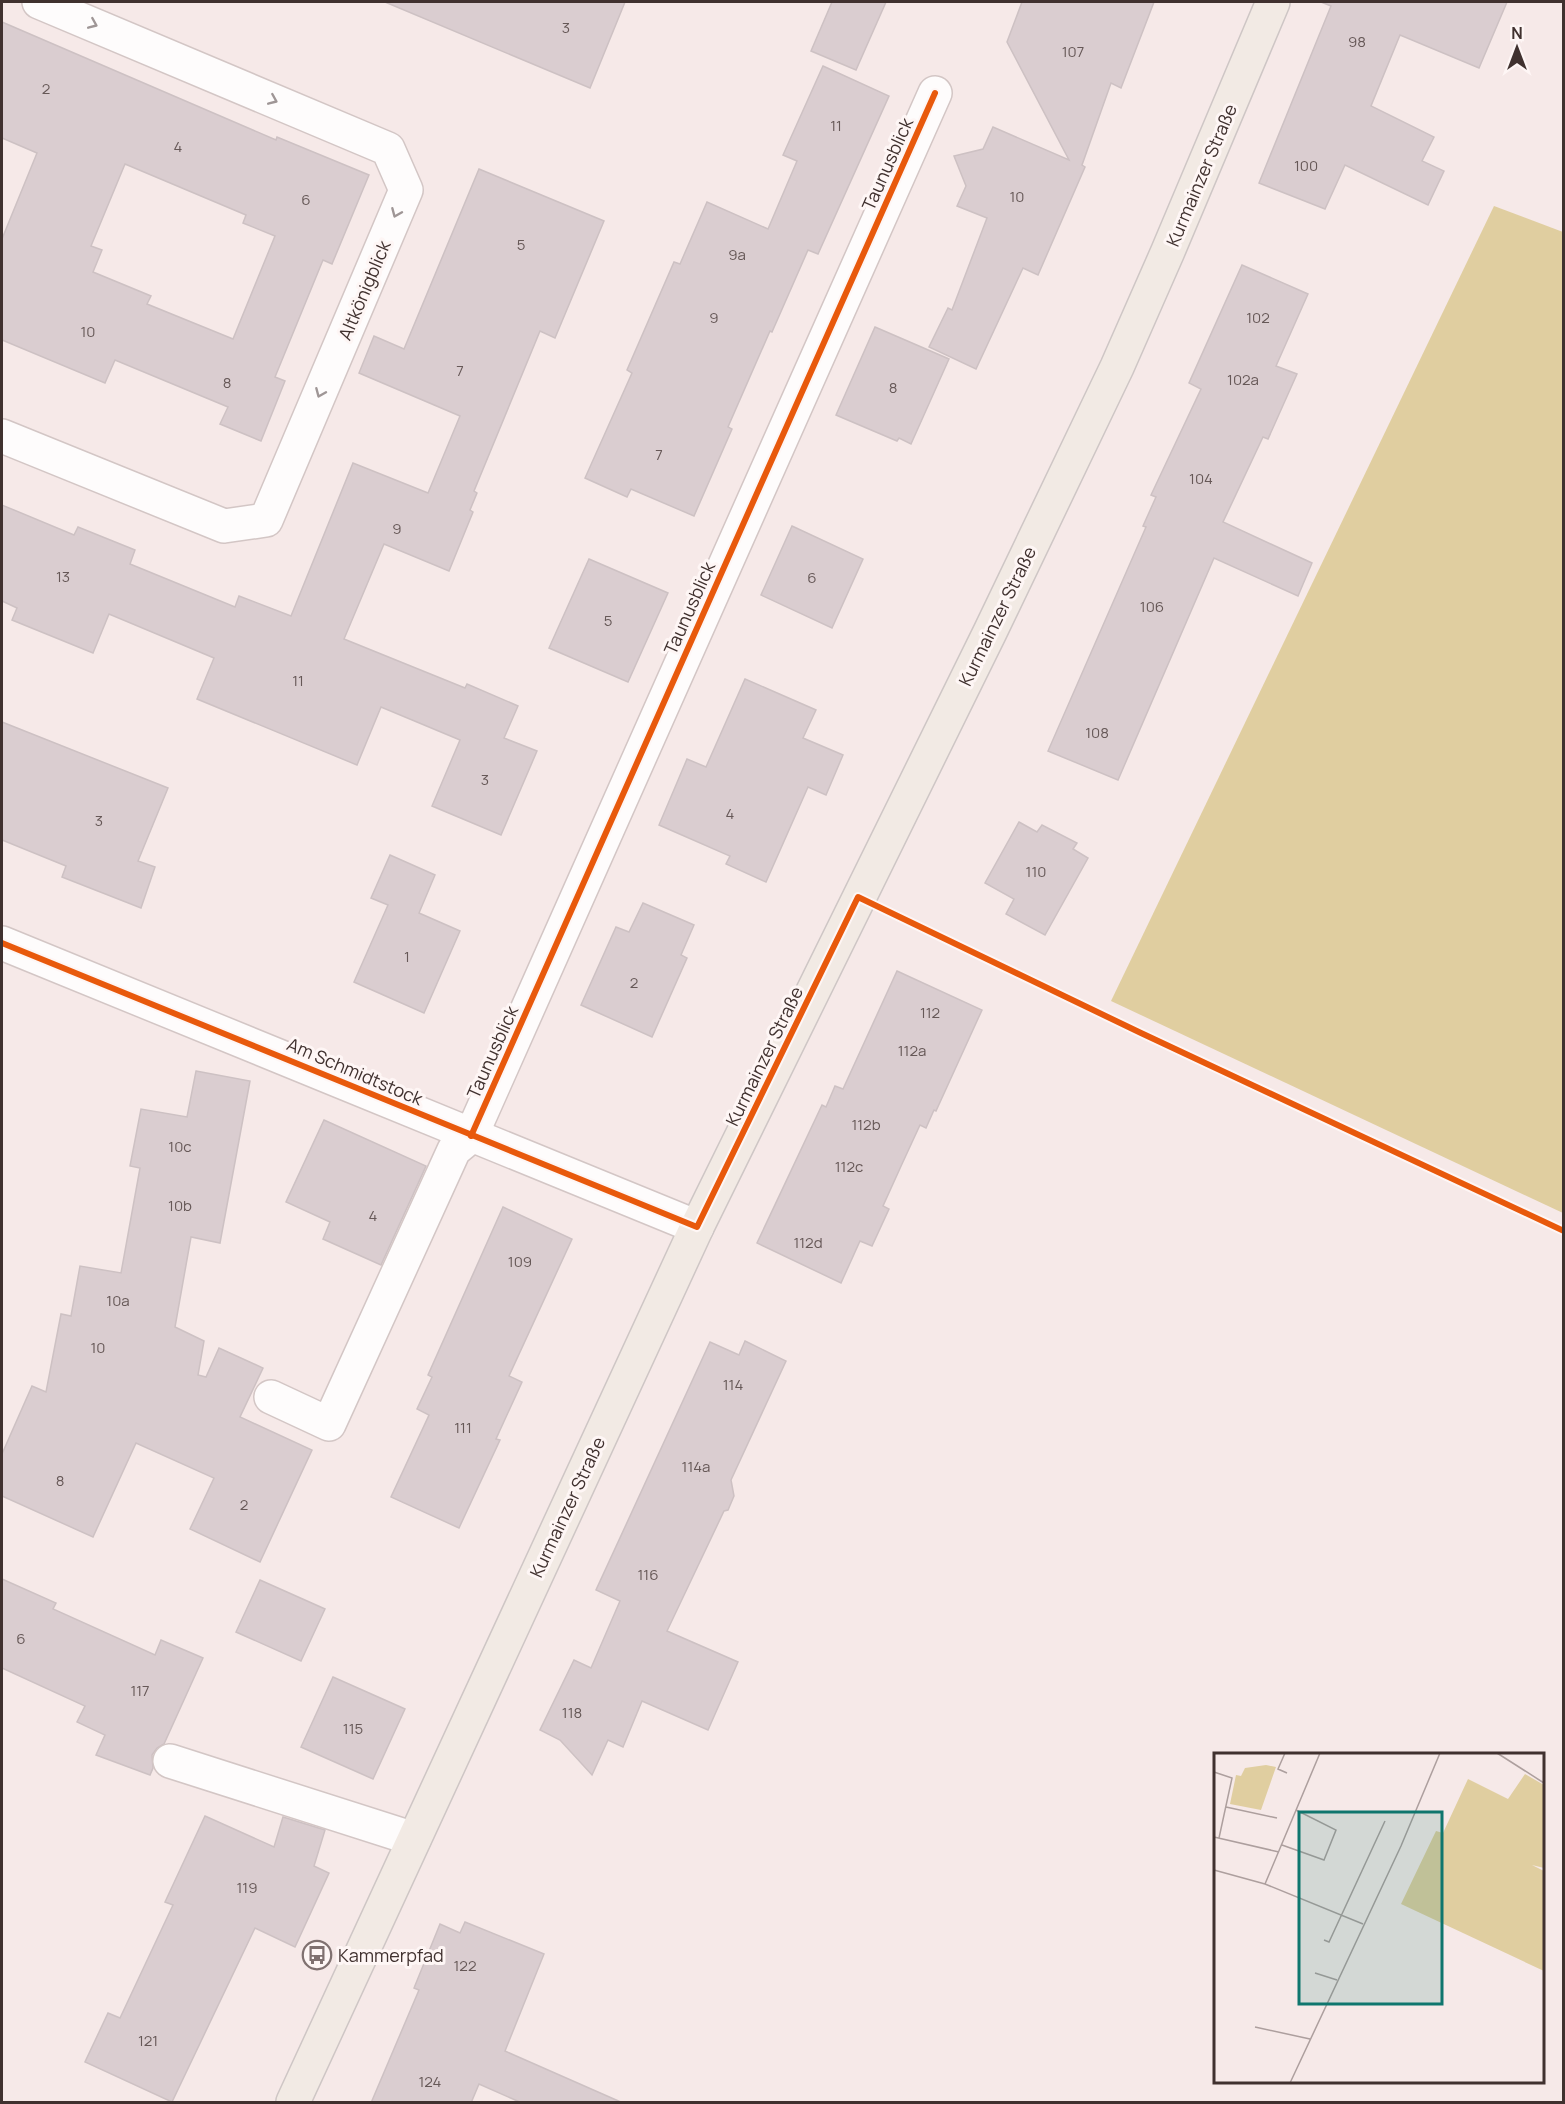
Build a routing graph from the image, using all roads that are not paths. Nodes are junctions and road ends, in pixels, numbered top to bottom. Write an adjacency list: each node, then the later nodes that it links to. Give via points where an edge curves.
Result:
1 (39, 2): 4 (street, Altkönigblick, one-way to 4, via 388,149 406,190 266,520 224,526)
2 (1273, 2): 7 (main road, Kurmainzer Straße, via 1117,367)
3 (935, 93): 6 (street, Taunusblick)
4 (2, 436)
5 (2, 943): 6 (street, Am Schmidtstock)
6 (471, 1136): 7 (street, Am Schmidtstock); 8 (street, Taunusblick, via 454,1150 329,1424)
7 (697, 1227): 10 (main road, Kurmainzer Straße)
8 (271, 1397)
9 (170, 1761): 10 (street)
10 (414, 1839): 11 (main road, Kurmainzer Straße)
11 (292, 2103)

